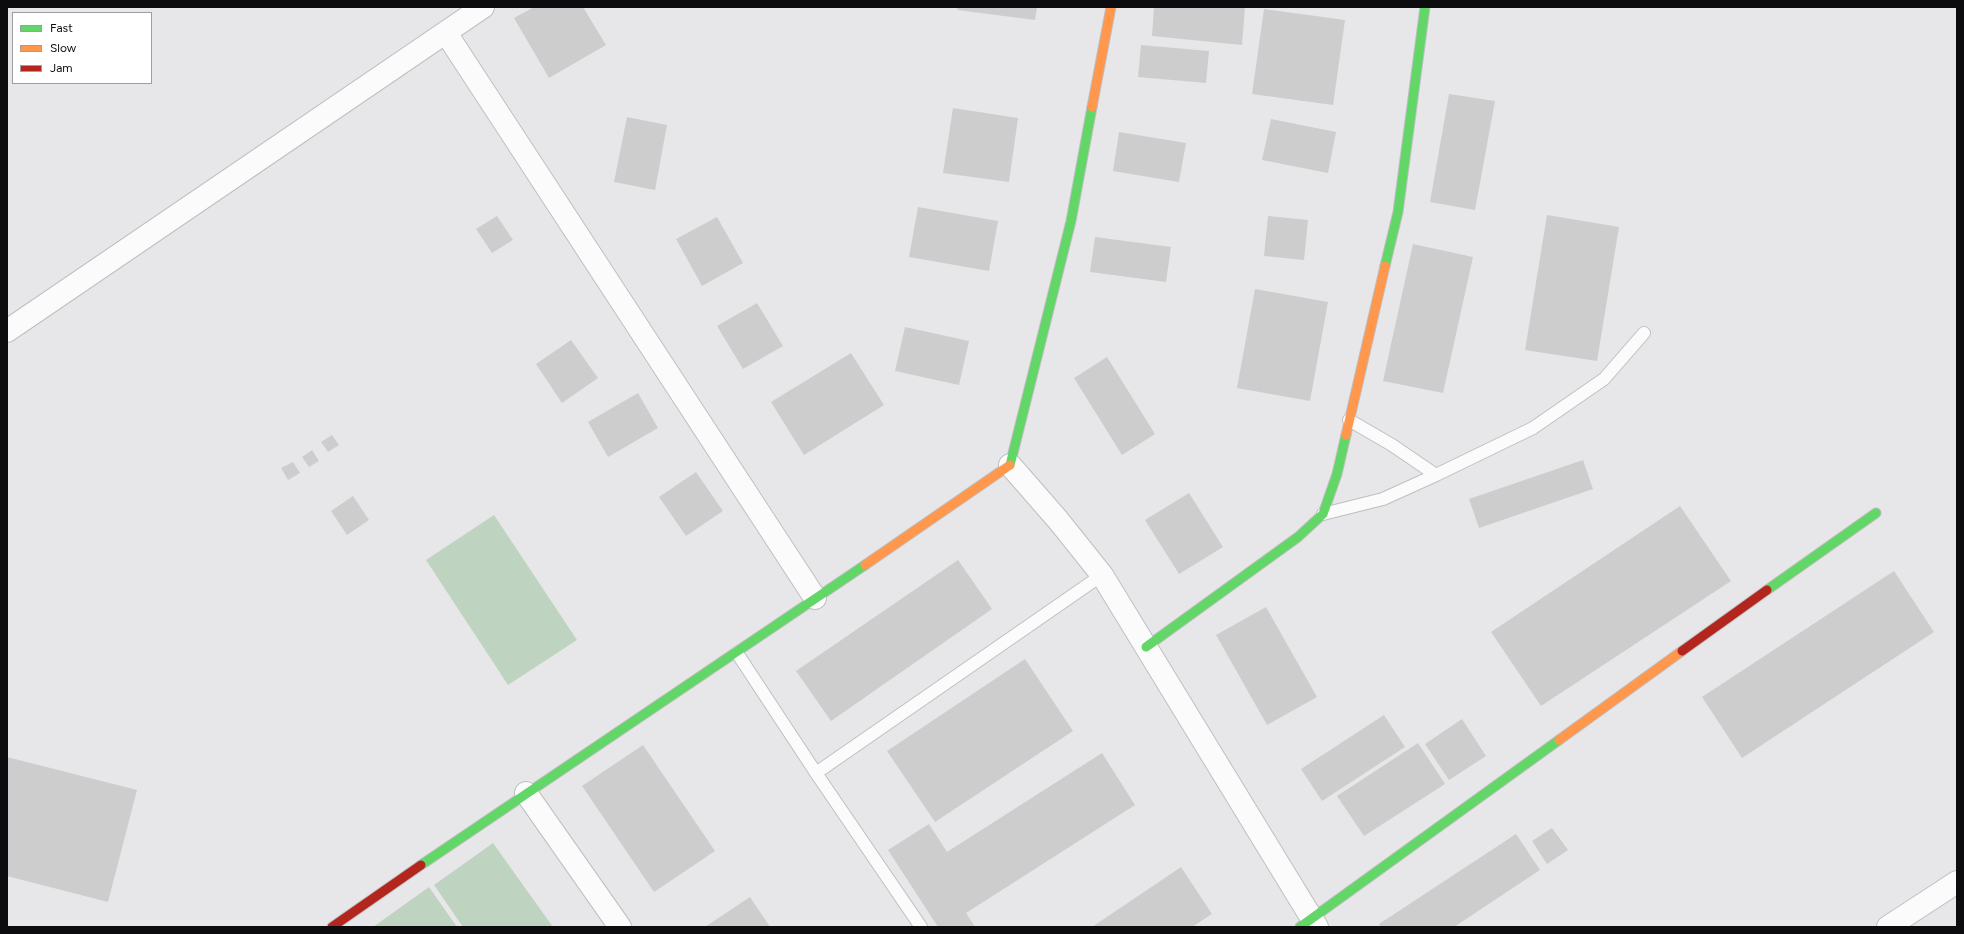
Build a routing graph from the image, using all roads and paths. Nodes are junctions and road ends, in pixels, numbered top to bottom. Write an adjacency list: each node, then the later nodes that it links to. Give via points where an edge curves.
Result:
1 (483, 7): 4 (street)
2 (1110, 7): 8 (street, via 1071,221)
3 (1425, 7): 7 (street, via 1398,212)
4 (446, 33): 5 (street); 13 (street)
5 (7, 331)
6 (1644, 332): 9 (lane, via 1604,379 1533,428)
7 (1349, 420): 9 (lane); 11 (street, via 1337,474)
8 (1010, 465): 12 (street); 13 (street)
9 (1436, 475): 11 (lane, via 1383,498)
10 (1876, 513): 19 (street, via 1805,562)
11 (1323, 514): 14 (street, via 1298,537)
12 (1102, 575): 14 (street); 16 (lane)
13 (815, 598): 15 (street)
14 (1146, 647): 19 (street)
15 (737, 653): 16 (lane); 17 (street)
16 (816, 773): 22 (lane)
17 (526, 793): 20 (street); 21 (street)
18 (1957, 882): 23 (street)
19 (1310, 924)
20 (332, 927)
21 (620, 927)
22 (921, 927)
23 (1888, 927)

